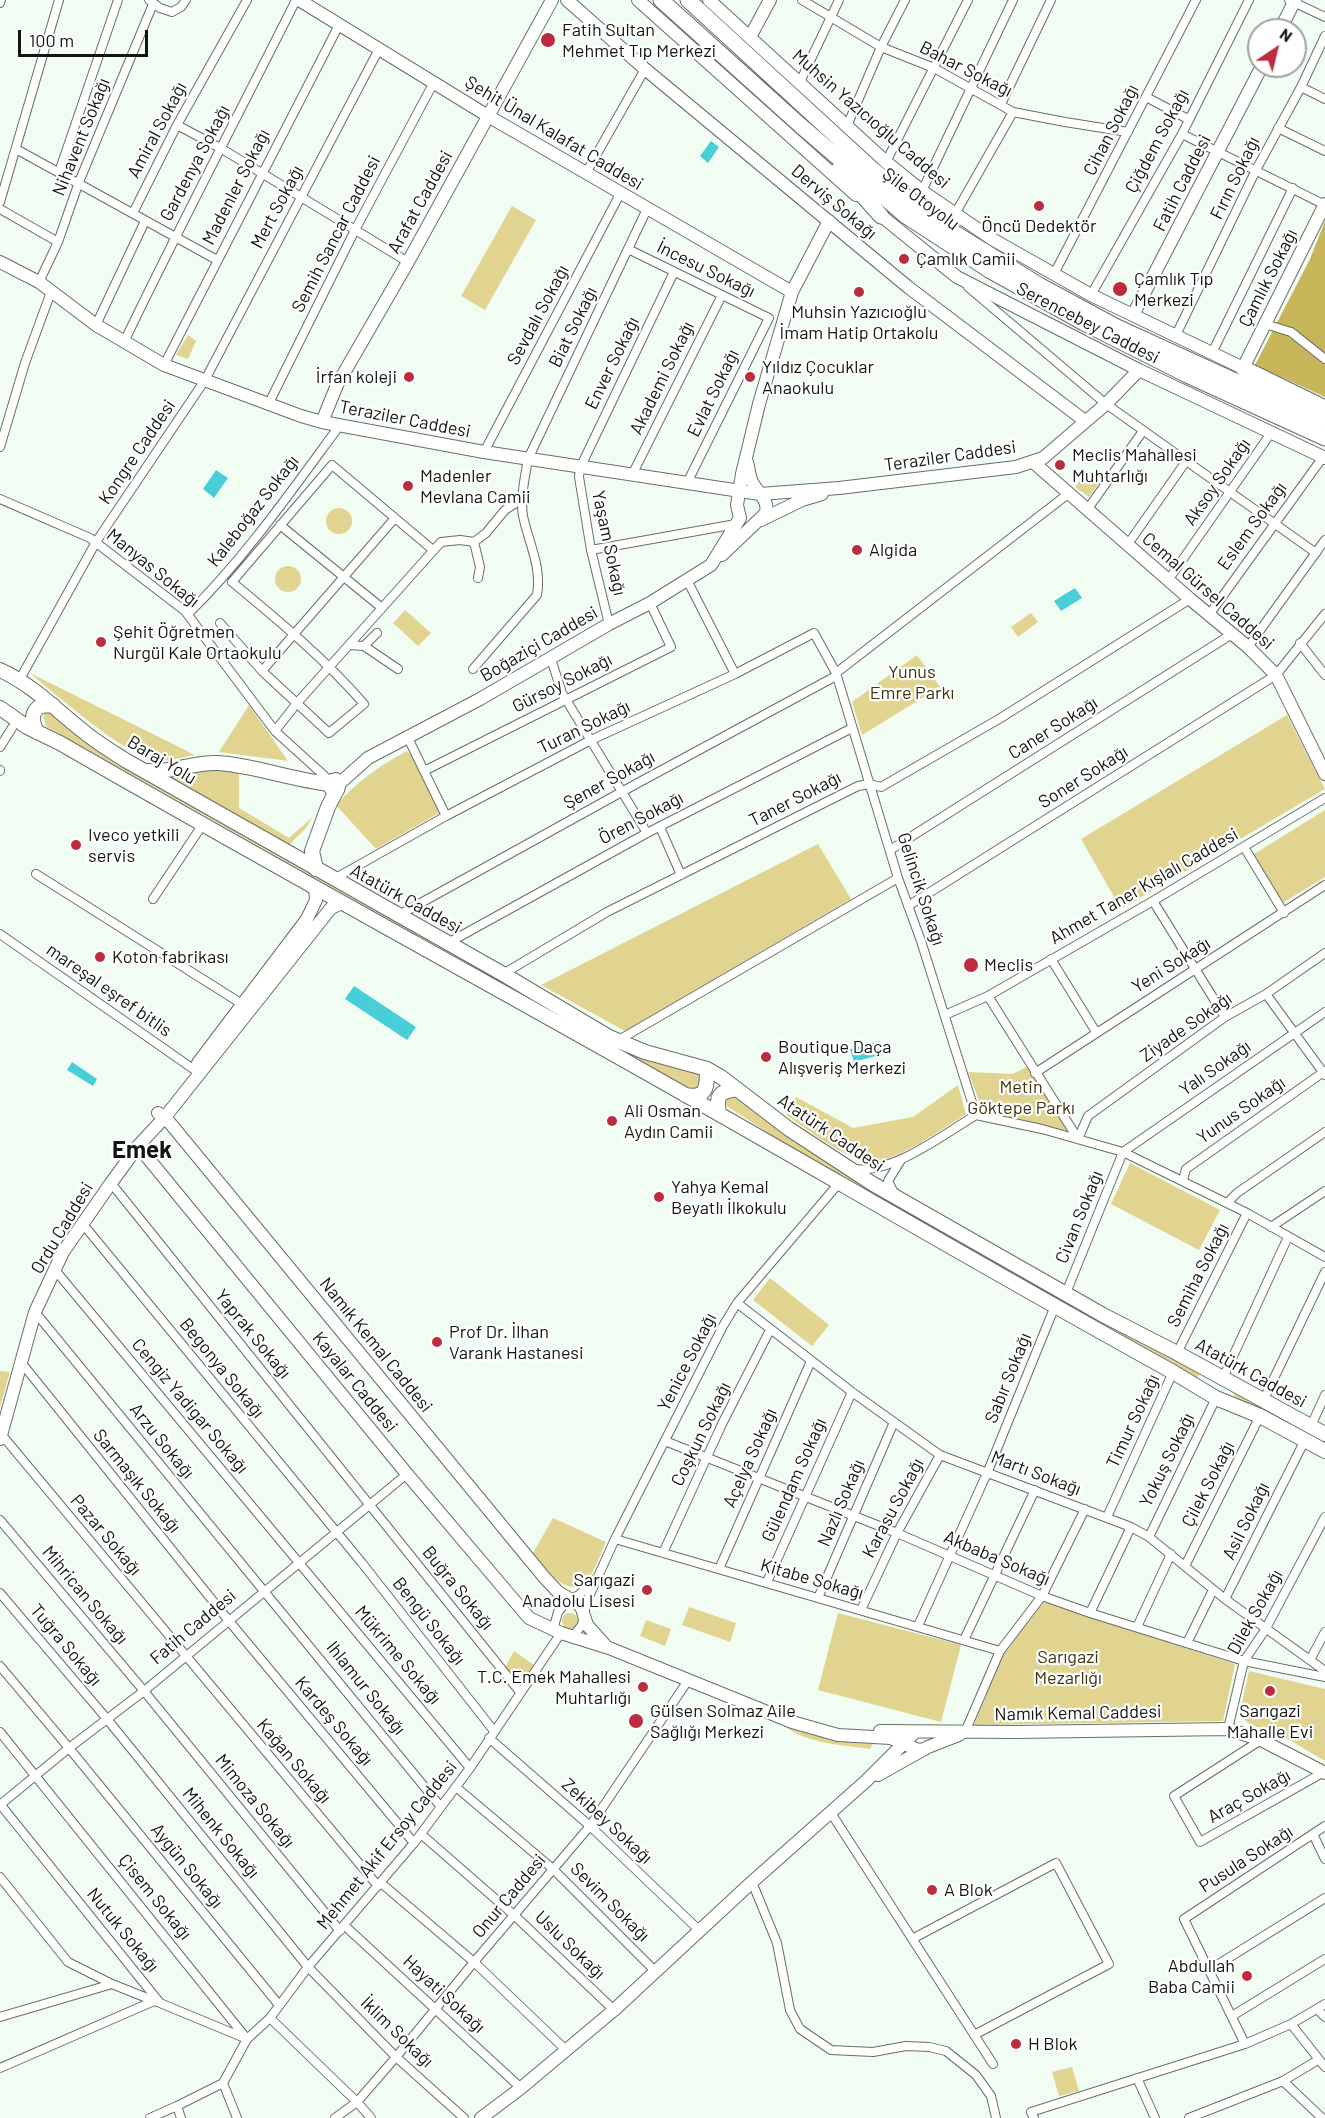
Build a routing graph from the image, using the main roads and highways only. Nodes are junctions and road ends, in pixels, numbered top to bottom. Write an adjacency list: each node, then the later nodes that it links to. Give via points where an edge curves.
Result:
1 (297, 0): 13 (main road, Şehit Ünal Kalafat Caddesi)
2 (552, 0): 13 (main road, Arafat Caddesi)
3 (567, 0): 17 (main road, Derviş Sokağı)
4 (638, 0): 16 (main road, Serencebey Caddesi)
5 (661, 0): 14 (highway, Şile Otoyolu)
6 (688, 0): 26 (highway, Şile Otoyolu, via 871,168 956,234 1117,327)
7 (709, 0): 11 (main road, Muhsin Yazıcıoğlu Caddesi)
8 (770, 0): 11 (main road)
9 (1292, 1): 10 (main road)
10 (1285, 18)
11 (750, 38): 20 (main road, Muhsin Yazıcıoğlu Caddesi, via 886,162 955,214 992,239)
12 (1256, 78): 20 (main road, Fatih Caddesi)
13 (488, 116): 19 (main road, Şehit Ünal Kalafat Caddesi); 25 (main road, Arafat Caddesi, via 337,385)
14 (801, 126): 16 (highway); 27 (highway, Şile Otoyolu, via 906,216 989,270 1178,371)
15 (1325, 204): 21 (main road, Çamlık Sokağı)
16 (881, 216): 22 (main road, Serencebey Caddesi, via 957,277)
17 (829, 221): 19 (main road); 24 (main road, Derviş Sokağı, via 908,287)
18 (0, 262): 25 (main road, Teraziler Caddesi, via 39,282 96,325 164,364)
19 (792, 292): 28 (main road)
20 (1133, 315): 21 (main road, Muhsin Yazıcıoğlu Caddesi)
21 (1243, 368): 23 (highway)
22 (1138, 370): 24 (main road, Teraziler Caddesi); 29 (main road, Serencebey Caddesi)
23 (1325, 408)
24 (1085, 421): 30 (main road, Teraziler Caddesi, via 1043,458)
25 (322, 422): 32 (main road, Teraziler Caddesi, via 579,468)
26 (1325, 422)
27 (1325, 438)
28 (746, 458): 32 (main road); 33 (main road, via 751,480)
29 (1324, 458)
30 (1033, 462): 31 (main road, Teraziler Caddesi); 42 (main road, Cemal Gürsel Caddesi, via 1276,675)
31 (839, 489): 33 (main road, Teraziler Caddesi); 34 (main road, Teraziler Caddesi, via 802,500)
32 (741, 491): 33 (main road, Teraziler Caddesi); 35 (main road)
33 (760, 495): 34 (main road, via 768,507)
34 (762, 519): 35 (main road); 36 (main road)
35 (738, 521): 36 (main road, Boğaziçi Caddesi)
36 (711, 565): 43 (main road, Boğaziçi Caddesi, via 480,699 368,758)
37 (0, 670): 38 (main road, Baraj Yolu, via 20,679)
38 (53, 705): 40 (main road, via 40,706 33,715); 41 (main road, Baraj Yolu, via 84,732)
39 (0, 708): 40 (main road, Baraj Yolu)
40 (37, 732): 45 (main road, Baraj Yolu)
41 (143, 771): 43 (main road, via 219,763); 44 (main road, Baraj Yolu)
42 (1325, 774)
43 (334, 785): 44 (main road, via 312,851)
44 (316, 869): 47 (main road, Atatürk Caddesi, via 617,1041)
45 (315, 887): 46 (main road, Atatürk Caddesi); 48 (main road, Ordu Caddesi, via 316,900 307,919)
46 (342, 903): 48 (main road, Ordu Caddesi, via 331,908); 50 (main road, Atatürk Caddesi)
47 (707, 1069): 49 (main road, Atatürk Caddesi); 50 (main road, via 704,1092)
48 (196, 1071): 52 (main road, Ordu Caddesi)
49 (737, 1089): 51 (main road, via 719,1095); 54 (main road, Atatürk Caddesi, via 847,1168)
50 (685, 1095): 51 (main road, Atatürk Caddesi)
51 (718, 1114): 56 (main road, Atatürk Caddesi)
52 (161, 1115): 53 (main road, Ordu Caddesi); 61 (main road, Namık Kemal Caddesi, via 522,1551 558,1592 581,1606 587,1626)
53 (138, 1146): 59 (main road, Ordu Caddesi, via 63,1252 35,1312); 61 (main road, Kayalar Caddesi, via 528,1618)
54 (1208, 1370): 55 (main road, Atatürk Caddesi); 56 (main road, via 1209,1382)
55 (1230, 1381): 57 (main road, via 1226,1396); 58 (main road, Atatürk Caddesi)
56 (1200, 1388): 57 (main road, Atatürk Caddesi)
57 (1229, 1404): 60 (main road, Atatürk Caddesi)
58 (1325, 1434)
59 (1, 1436)
60 (1325, 1451)
61 (609, 1648): 62 (main road, Namık Kemal Caddesi, via 792,1722)
62 (822, 1730): 64 (main road, Namık Kemal Caddesi); 64 (main road, Namık Kemal Caddesi, via 838,1735 891,1738)
63 (965, 1732): 64 (main road, Namık Kemal Caddesi); 65 (main road); 66 (main road, Namık Kemal Caddesi, via 1228,1729 1262,1740)
64 (915, 1735): 65 (main road, Namık Kemal Caddesi); 65 (main road, via 928,1733 931,1738); 67 (main road)
65 (923, 1748): 67 (main road)
66 (1325, 1773)
67 (866, 1782): 68 (main road, via 614,2010)
68 (481, 2118)

